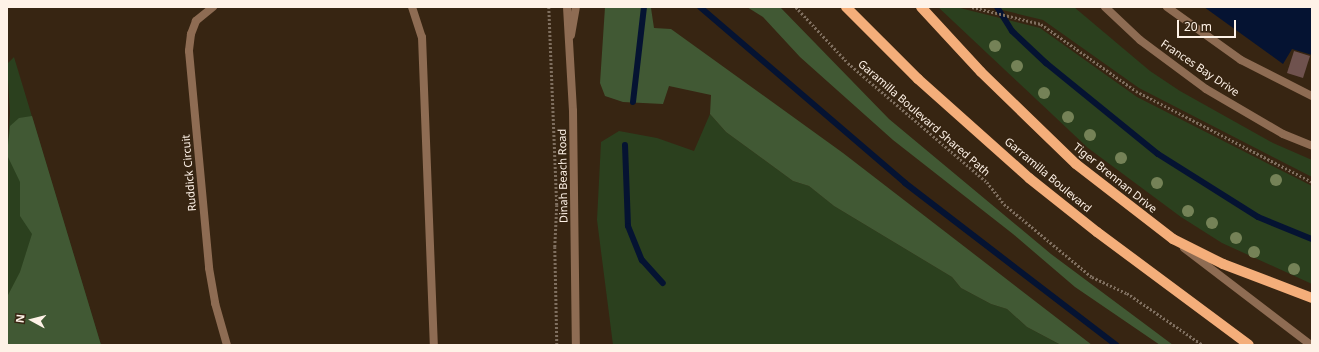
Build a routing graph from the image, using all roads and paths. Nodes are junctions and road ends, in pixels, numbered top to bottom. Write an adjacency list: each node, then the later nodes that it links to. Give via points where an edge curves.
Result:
1 (213, 7): 18 (street, Ruddick Circuit, via 196,22 191,34 189,51 209,268 215,304)
2 (412, 7): 19 (street, via 422,37)
3 (549, 7): 20 (path, via 557,205)
4 (567, 7): 12 (street, Dinah Beach Road)
5 (576, 7): 12 (street)
6 (796, 7): 22 (path, Garamilla Boulevard Shared Path, via 848,63 987,182 1004,204 1092,277 1127,292)
7 (846, 7): 23 (main road, Garramilla Boulevard, via 918,78 1029,178)
8 (921, 7): 16 (main road, Tiger Brennan Drive, via 982,72 1076,164)
9 (972, 7): 15 (path, via 1041,24 1136,91)
10 (1105, 7): 14 (street, Frances Bay Drive, via 1140,40 1206,89 1283,134)
11 (1168, 7): 13 (street, via 1241,60)
12 (569, 48): 21 (street, Dinah Beach Road, via 573,111)
13 (1312, 96)
14 (1312, 146)
15 (1312, 182)
16 (1173, 239): 17 (main road, Tiger Brennan Drive, via 1223,264); 24 (street)
17 (1312, 298)
18 (227, 345)
19 (434, 345)
20 (556, 345)
21 (576, 345)
22 (1203, 345)
23 (1249, 345)
24 (1311, 345)

